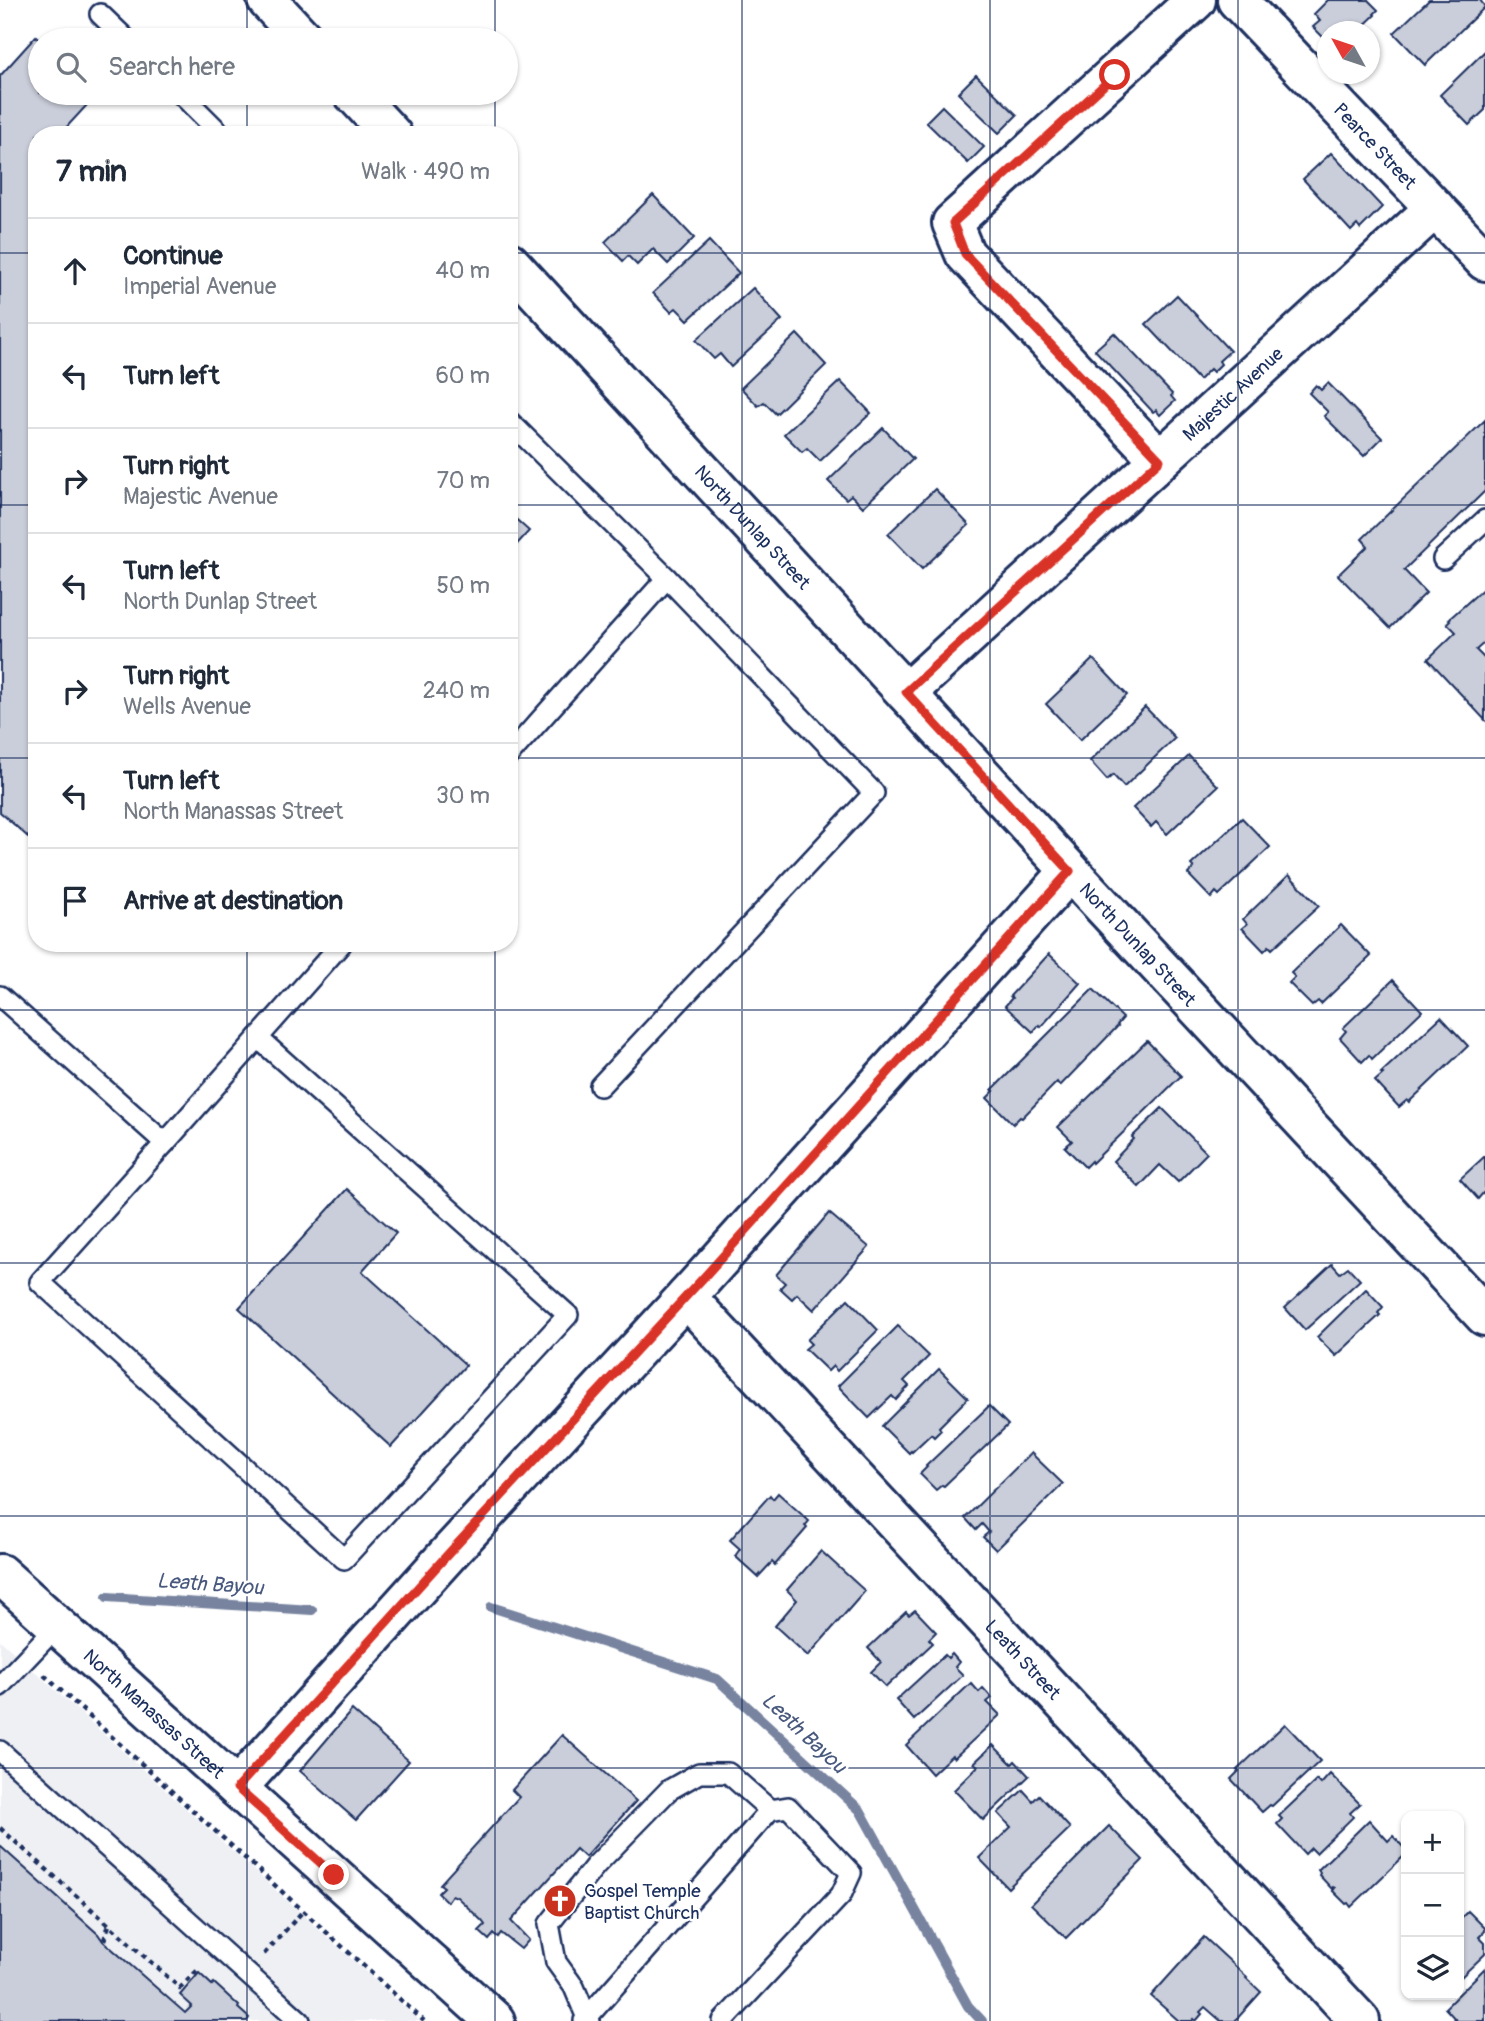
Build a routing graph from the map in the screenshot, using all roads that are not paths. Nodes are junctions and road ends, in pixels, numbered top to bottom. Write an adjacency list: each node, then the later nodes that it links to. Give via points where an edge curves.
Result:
1 (267, 0): 6 (street)
2 (1196, 0): 15 (street, via 953,223 965,254)
3 (1237, 0): 11 (street, Pearce Street)
4 (100, 14): 5 (lane)
5 (115, 28)
6 (293, 28)
7 (192, 105): 9 (lane)
8 (364, 105): 10 (street)
9 (213, 126)
10 (384, 126)
11 (1435, 208): 12 (street, Pearce Street); 15 (street, Majestic Avenue)
12 (1485, 261)
13 (518, 272): 19 (street, North Dunlap Street)
14 (518, 430): 18 (lane)
15 (1160, 460): 19 (street, Majestic Avenue)
16 (1485, 520): 17 (lane)
17 (1443, 559)
18 (667, 578): 20 (lane); 25 (lane, via 874,793)
19 (906, 692): 21 (street, North Dunlap Street)
20 (518, 745)
21 (1070, 871): 27 (street); 28 (street, North Dunlap Street)
22 (334, 952): 24 (lane)
23 (0, 996): 26 (lane)
24 (258, 1038): 26 (lane); 26 (lane, via 568,1314 344,1559 40,1282)
25 (600, 1086)
26 (164, 1143)
27 (686, 1297): 33 (street); 39 (street, Leath Street)
28 (1485, 1316)
29 (0, 1574): 30 (street, North Manassas Street)
30 (57, 1626): 31 (lane); 33 (street, North Manassas Street)
31 (0, 1686)
32 (0, 1751): 36 (lane)
33 (237, 1788): 37 (street, North Manassas Street)
34 (770, 1810): 35 (lane); 35 (lane, via 728,1773 699,1773 669,1790 595,1866 550,1924 556,1962 574,1987); 38 (lane, via 788,1807 851,1873 841,1895)
35 (587, 2020)
36 (300, 2021)
37 (495, 2021)
38 (723, 2021)
39 (1360, 2021)

